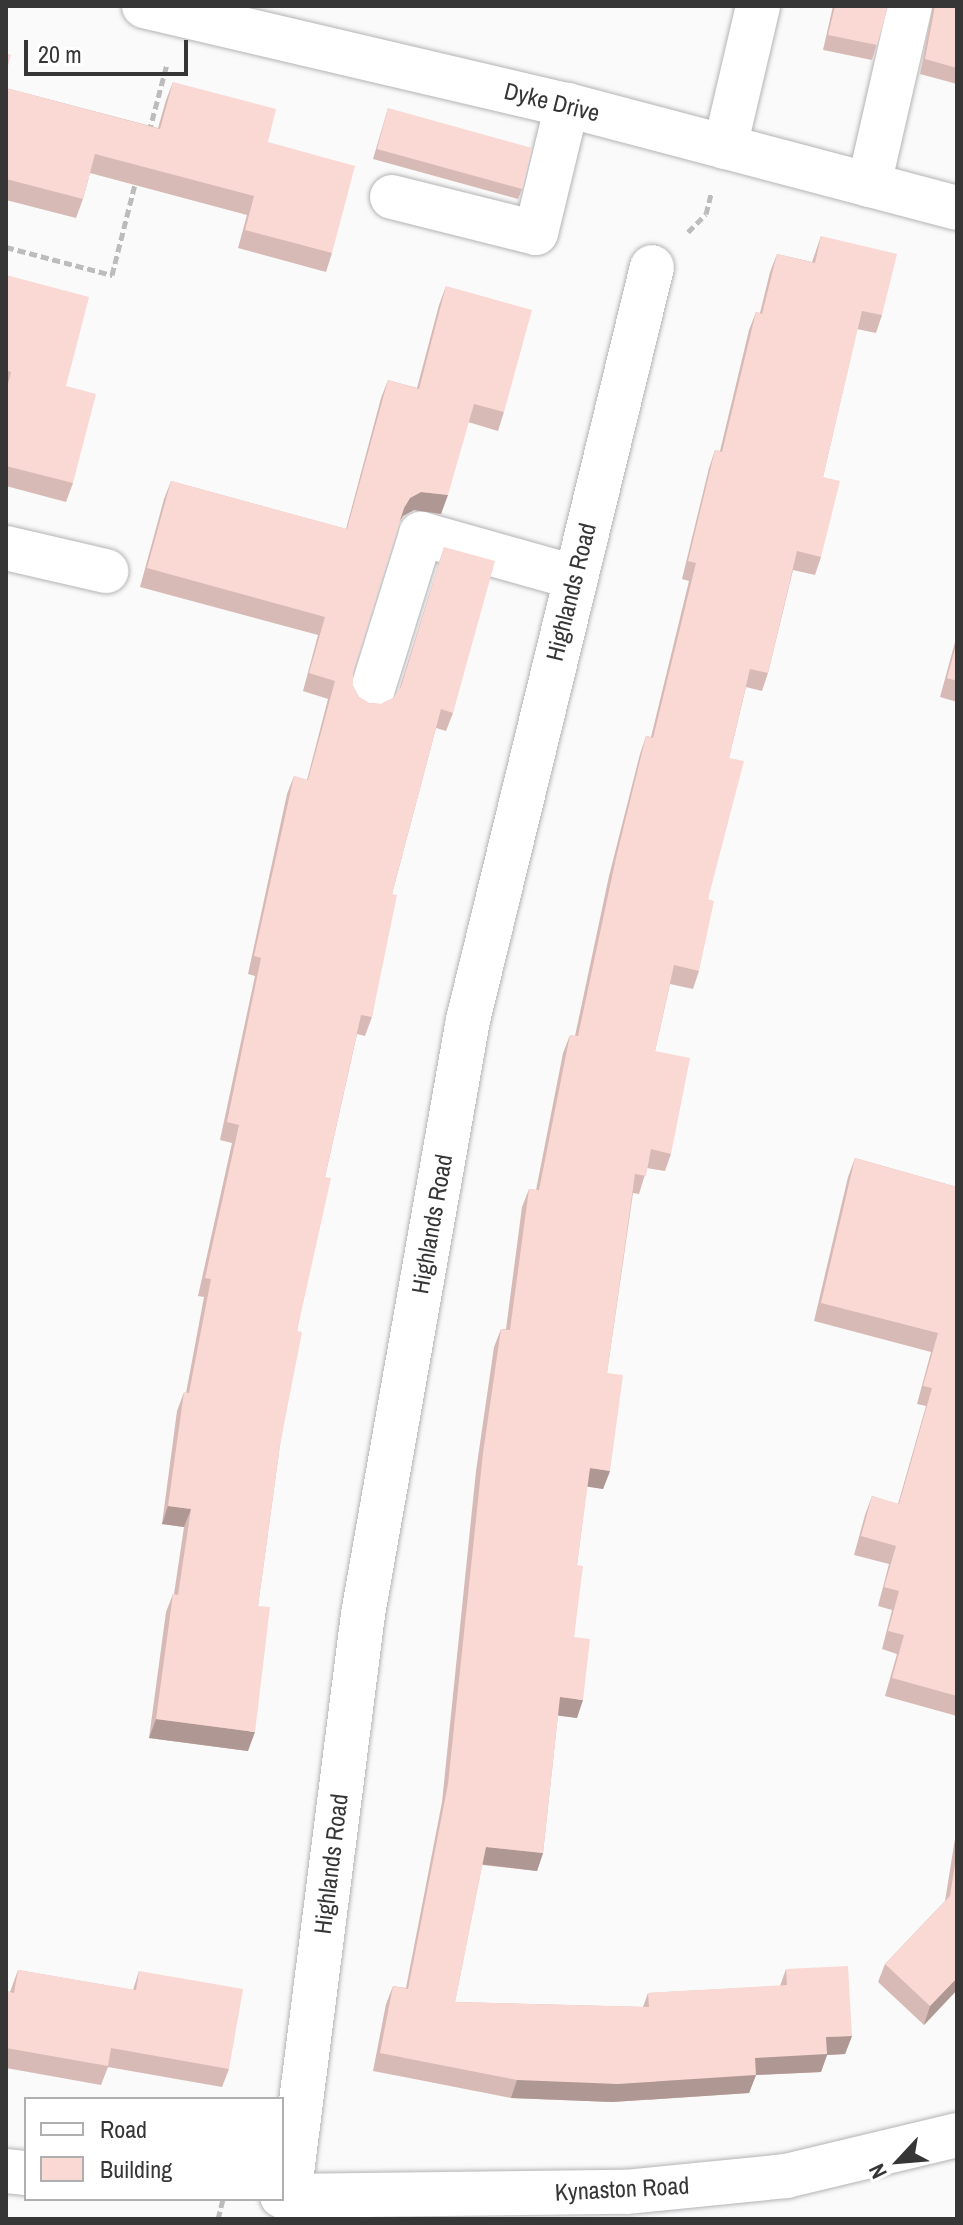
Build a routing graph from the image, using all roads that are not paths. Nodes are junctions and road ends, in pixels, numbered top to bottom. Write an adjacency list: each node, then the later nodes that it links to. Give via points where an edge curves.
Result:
1 (758, 6): 5 (street)
2 (910, 6): 6 (street)
3 (162, 10): 4 (street, Dyke Drive)
4 (567, 105): 5 (street, Dyke Drive); 7 (street, via 536,233)
5 (725, 147): 6 (street, Dyke Drive)
6 (869, 185): 8 (street, Dyke Drive)
7 (392, 197)
8 (957, 208)
9 (652, 267): 12 (street, Highlands Road)
10 (6, 548): 11 (street)
11 (106, 571)
12 (574, 577): 13 (street, via 421,534); 15 (street, Highlands Road, via 468,1020 363,1614)
13 (370, 698)
14 (957, 2135): 15 (street, Kynaston Road, via 786,2176 626,2192)
15 (286, 2196)

